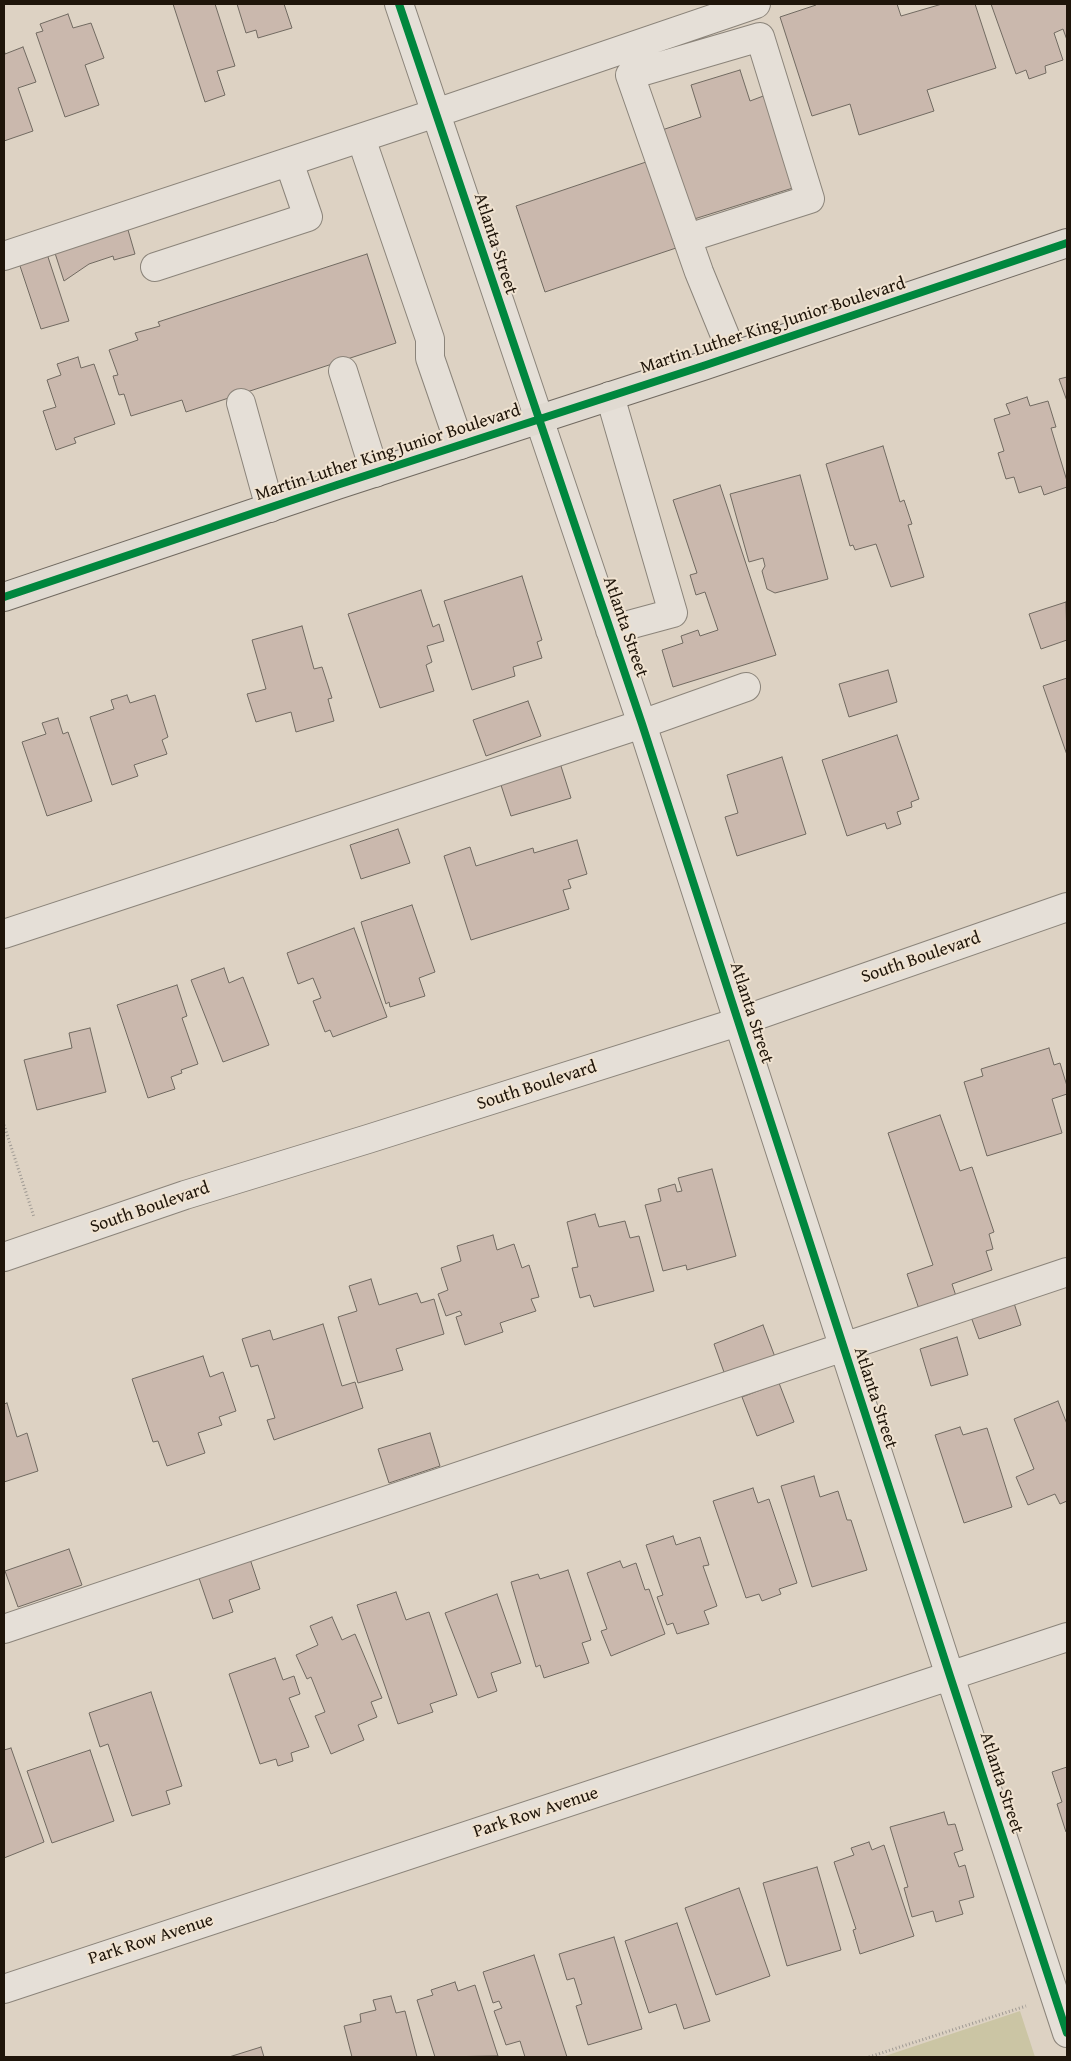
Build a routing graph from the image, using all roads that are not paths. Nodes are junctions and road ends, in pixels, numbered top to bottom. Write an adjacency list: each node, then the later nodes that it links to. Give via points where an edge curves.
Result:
1 (399, 4): 3 (street, Atlanta Street)
2 (756, 4): 3 (street)
3 (436, 113): 4 (street); 14 (street, Atlanta Street)
4 (361, 138): 5 (street); 15 (street, via 430,339 430,358)
5 (289, 162): 8 (street); 9 (street, via 308,217)
6 (688, 238): 6 (street, via 630,75 760,37 810,199); 10 (street)
7 (1067, 243): 10 (main road, Martin Luther King Junior Boulevard)
8 (4, 256)
9 (155, 267)
10 (733, 355): 12 (main road, Martin Luther King Junior Boulevard)
11 (343, 371): 16 (street)
12 (610, 396): 14 (main road, Martin Luther King Junior Boulevard); 19 (street, via 673,613)
13 (241, 403): 17 (street)
14 (539, 418): 15 (main road, Martin Luther King Junior Boulevard); 19 (street, Atlanta Street)
15 (460, 445): 16 (main road, Martin Luther King Junior Boulevard)
16 (375, 473): 17 (main road, Martin Luther King Junior Boulevard)
17 (270, 508): 18 (main road, Martin Luther King Junior Boulevard)
18 (4, 597)
19 (610, 630): 21 (street, Atlanta Street)
20 (746, 687): 21 (street)
21 (642, 724): 23 (street); 24 (street, Atlanta Street)
22 (1067, 907): 24 (street, South Boulevard)
23 (4, 934)
24 (738, 1022): 25 (street, South Boulevard, via 185,1195); 27 (street, Atlanta Street)
25 (4, 1257)
26 (1067, 1272): 27 (street)
27 (843, 1346): 28 (street); 30 (street, Atlanta Street)
28 (4, 1629)
29 (1067, 1636): 30 (street, Park Row Avenue)
30 (950, 1676): 31 (street, Park Row Avenue); 32 (street, Atlanta Street)
31 (4, 1989)
32 (1061, 1994): 33 (street, Atlanta Street)
33 (1067, 2033)

